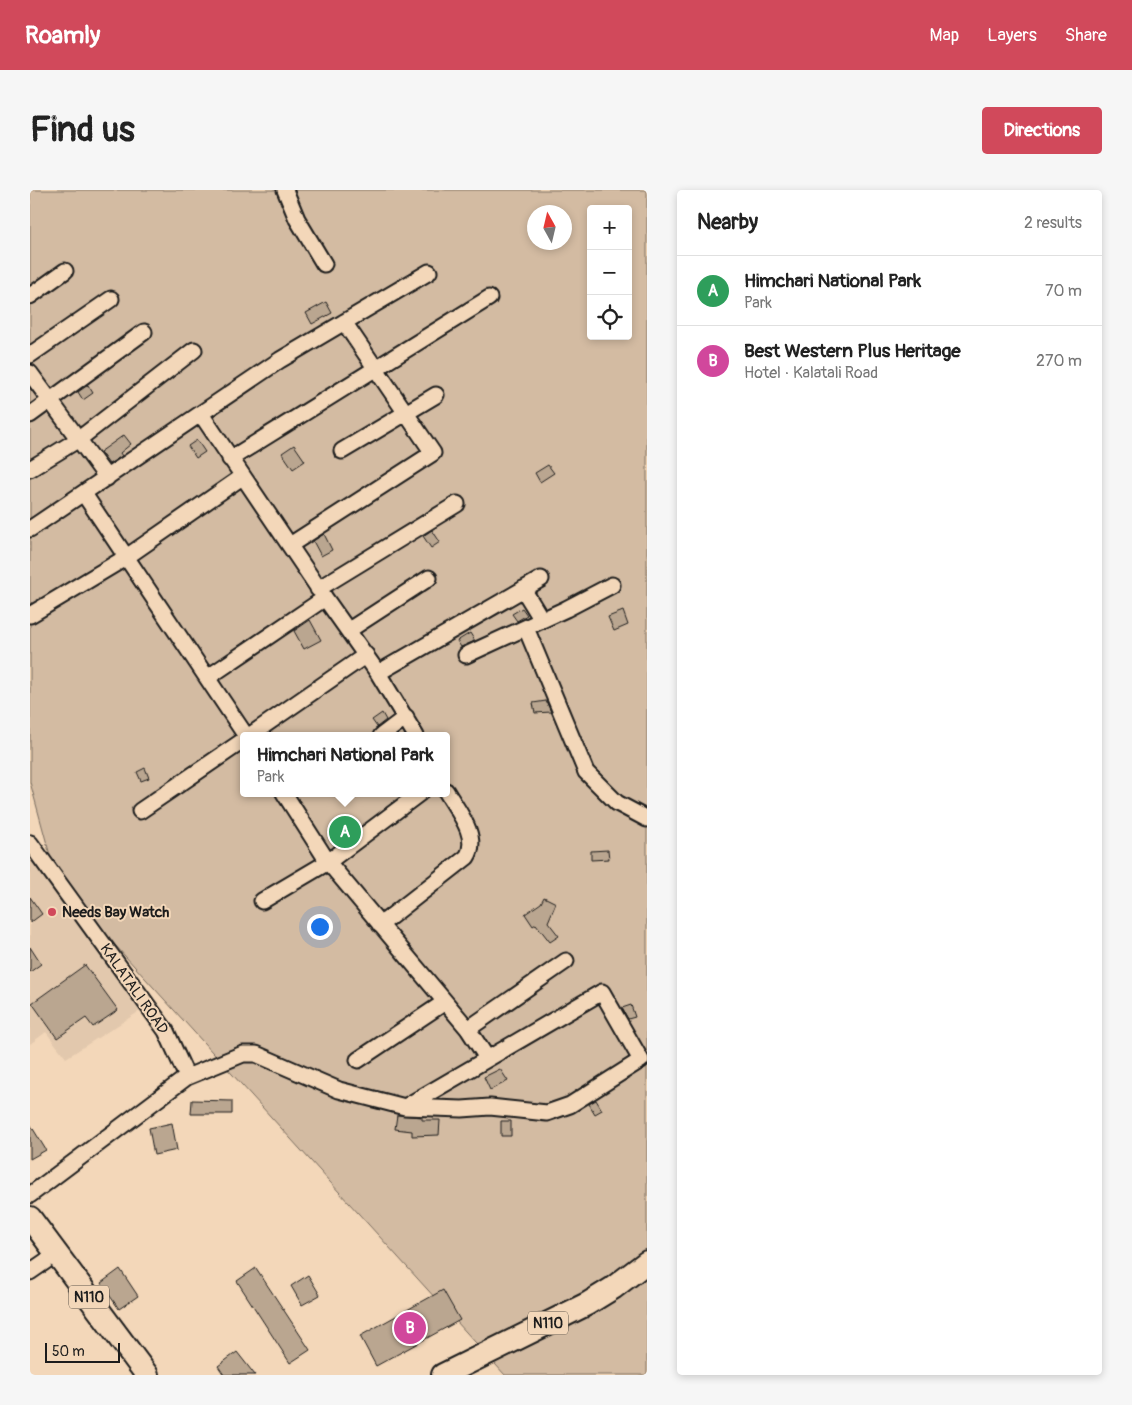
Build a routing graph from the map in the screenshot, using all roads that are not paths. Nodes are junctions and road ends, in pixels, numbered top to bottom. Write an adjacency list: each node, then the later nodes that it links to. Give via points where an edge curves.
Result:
1 (285, 190): 2 (street, via 296,219)
2 (324, 264)
3 (65, 271): 5 (street)
4 (429, 272): 8 (street)
5 (30, 296)
6 (489, 298): 12 (street)
7 (111, 299): 11 (street)
8 (344, 322): 12 (street); 17 (street, via 280,360)
9 (144, 332): 15 (street)
10 (194, 350): 19 (street)
11 (30, 356)
12 (376, 367): 16 (street); 21 (street)
13 (30, 373): 15 (street)
14 (436, 395): 16 (street)
15 (51, 402): 18 (street); 19 (street)
16 (405, 412): 20 (street); 28 (street, via 433,453)
17 (201, 414): 21 (street); 24 (street)
18 (30, 415)
19 (79, 439): 22 (street); 24 (street)
20 (342, 450)
21 (230, 459): 23 (street)
22 (30, 469)
23 (242, 477): 28 (street); 29 (street)
24 (107, 478): 25 (street)
25 (84, 494): 27 (street); 29 (street)
26 (458, 504): 34 (street)
27 (30, 529)
28 (290, 544): 34 (street)
29 (125, 558): 35 (street); 42 (street)
30 (429, 578): 38 (street)
31 (541, 579): 33 (street)
32 (612, 585): 36 (street)
33 (523, 590): 36 (street); 41 (street)
34 (322, 593): 38 (street); 42 (street)
35 (30, 616)
36 (542, 620): 37 (street)
37 (526, 628): 40 (street); 53 (street, via 586,772 617,802)
38 (349, 630): 39 (street)
39 (366, 655): 41 (street); 45 (street)
40 (466, 655)
41 (378, 673): 43 (street)
42 (207, 678): 44 (street)
43 (406, 717): 46 (street); 47 (street)
44 (245, 732)
45 (254, 732)
46 (386, 732)
47 (414, 732)
48 (240, 743): 52 (street)
49 (292, 797): 55 (street, via 310,837)
50 (415, 797): 55 (street)
51 (449, 797): 57 (street, via 472,840 472,850)
52 (140, 811)
53 (647, 819)
54 (30, 843): 63 (street, KALATALI ROAD, via 166,1031)
55 (328, 862): 56 (street); 57 (street)
56 (262, 901)
57 (380, 925): 59 (street)
58 (566, 961): 60 (street)
59 (445, 1002): 60 (street); 62 (street)
60 (468, 1029): 61 (street)
61 (486, 1058): 64 (street); 64 (street, via 602,992 641,1060 570,1104 547,1113 490,1107)
62 (358, 1060)
63 (187, 1077): 64 (street, via 243,1054 256,1054 339,1090); 65 (street)
64 (406, 1107)
65 (30, 1195)
66 (30, 1218): 72 (highway, N110)
67 (30, 1239): 69 (highway, N110)
68 (647, 1262): 73 (highway, N110, via 587,1304)
69 (38, 1267): 71 (highway, N110)
70 (647, 1280): 74 (highway, N110, via 618,1302)
71 (132, 1375)
72 (147, 1375)
73 (443, 1375)
74 (476, 1375)

